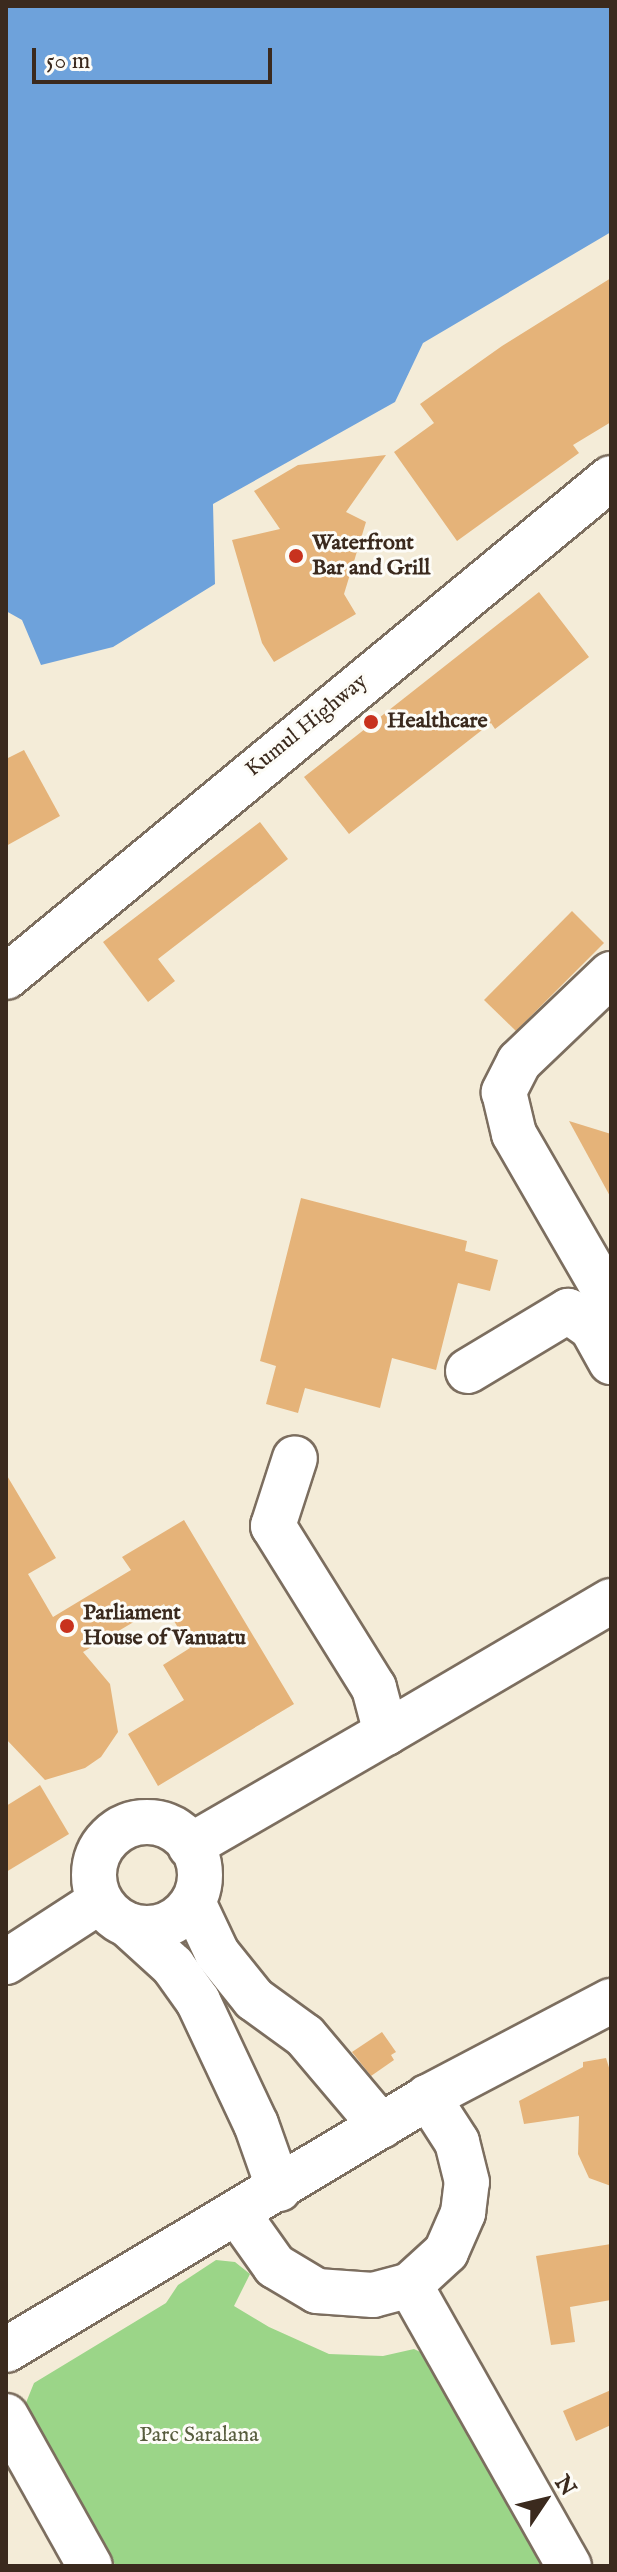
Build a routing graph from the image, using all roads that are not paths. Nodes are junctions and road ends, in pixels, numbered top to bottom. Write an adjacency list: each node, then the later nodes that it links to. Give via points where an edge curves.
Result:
1 (611, 478): 3 (street, Kumul Highway)
2 (611, 974): 4 (street, via 519,1062 504,1092 514,1134)
3 (6, 977)
4 (611, 1302)
5 (611, 1362): 6 (street, via 592,1328 568,1311)
6 (468, 1371)
7 (295, 1458): 9 (street, via 273,1526 374,1688)
8 (611, 1601): 9 (street)
9 (386, 1733): 10 (street)
10 (190, 1846): 11 (street, via 200,1872); 12 (street, via 172,1829 149,1822 126,1826 110,1836 94,1866)
11 (193, 1902): 12 (street, via 180,1917 155,1928); 15 (street, via 217,1953 254,1999)
12 (114, 1913): 13 (street); 16 (street, via 173,1966)
13 (6, 1962)
14 (611, 2001): 17 (street)
15 (277, 2015): 16 (street); 18 (street, via 305,2036)
16 (223, 2050): 19 (street)
17 (428, 2097): 18 (street); 21 (street, via 457,2142 467,2182 463,2213 446,2252)
18 (381, 2126): 19 (street)
19 (279, 2189): 20 (street)
20 (238, 2214): 21 (street, via 275,2266 317,2291 373,2295); 22 (street)
21 (410, 2285): 25 (street)
22 (6, 2350)
23 (6, 2416): 24 (street)
24 (90, 2566)
25 (569, 2566)

